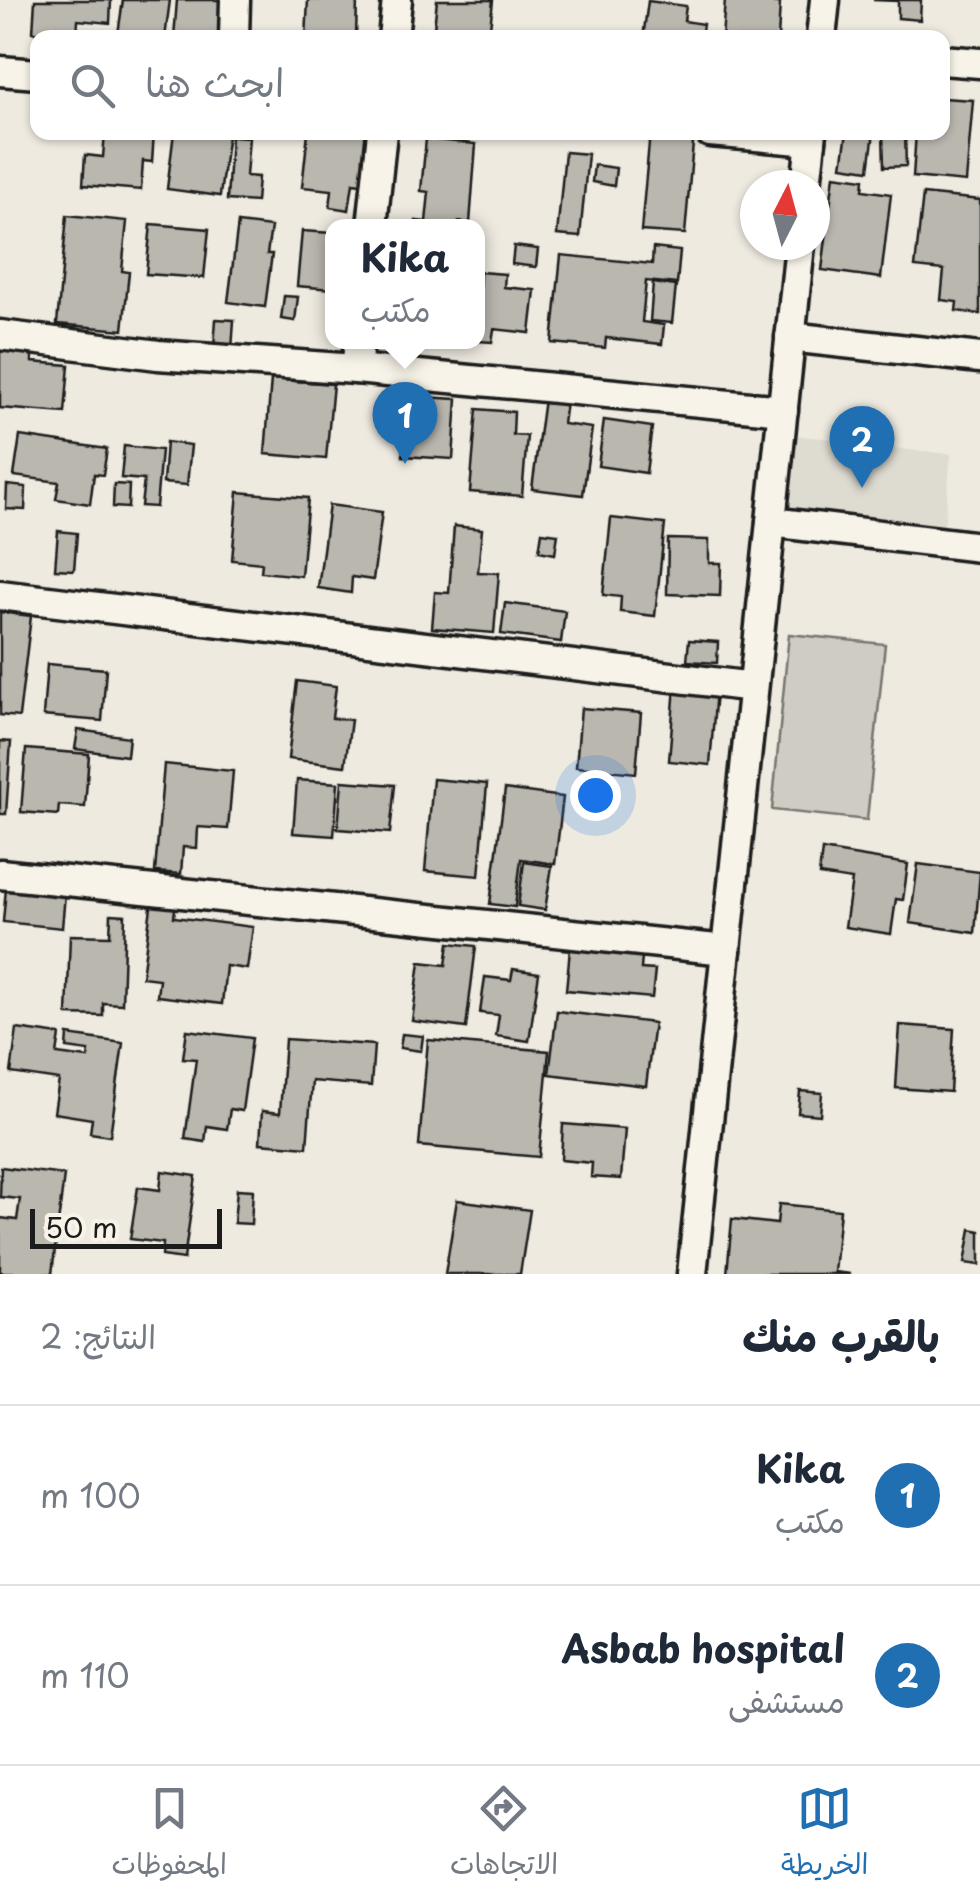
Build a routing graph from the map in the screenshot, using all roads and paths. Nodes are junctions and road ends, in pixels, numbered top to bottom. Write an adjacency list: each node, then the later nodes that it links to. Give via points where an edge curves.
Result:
1 (235, 0): 4 (street)
2 (397, 0): 5 (street)
3 (825, 0): 6 (street)
4 (234, 30)
5 (394, 30)
6 (822, 30)
7 (950, 61): 8 (street)
8 (980, 63)
9 (0, 71): 10 (street)
10 (30, 73)
11 (381, 140): 14 (street)
12 (811, 140): 13 (street)
13 (808, 170)
14 (373, 219)
15 (798, 260): 17 (street)
16 (0, 335): 18 (street, via 158,355)
17 (790, 337): 19 (street); 20 (street)
18 (358, 355): 20 (street)
19 (980, 358)
20 (782, 410): 21 (street)
21 (771, 522): 22 (street); 24 (street)
22 (980, 547)
23 (0, 596): 24 (street)
24 (754, 687): 26 (street)
25 (0, 874): 26 (street)
26 (726, 950): 27 (street)
27 (692, 1274)

